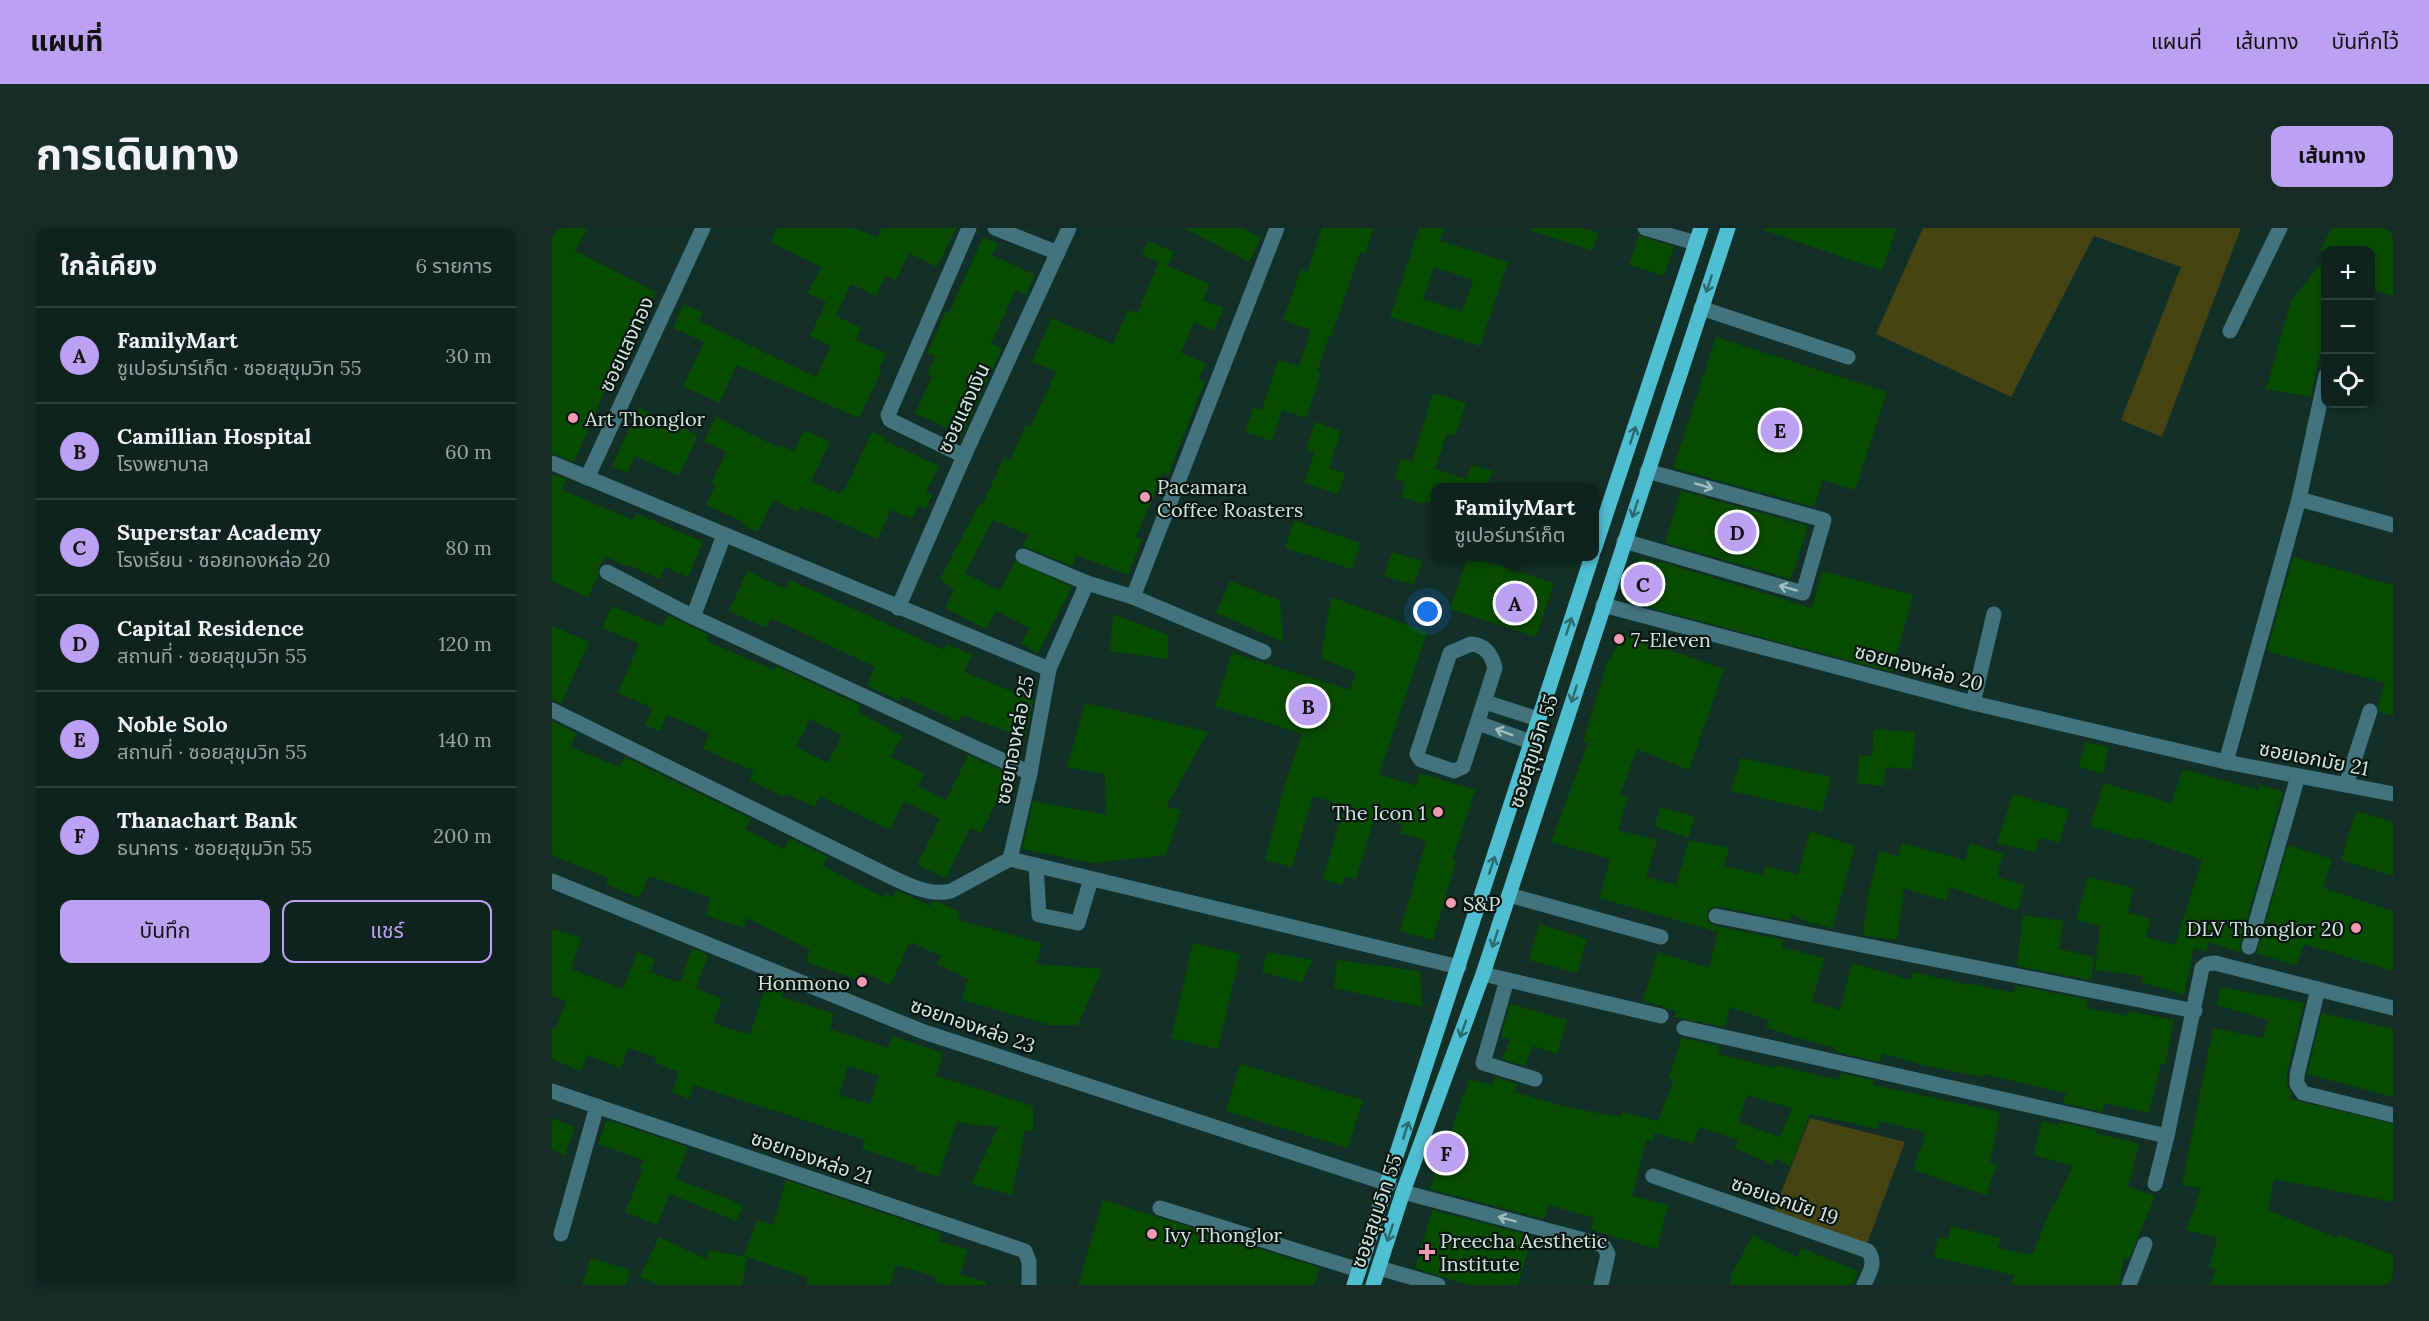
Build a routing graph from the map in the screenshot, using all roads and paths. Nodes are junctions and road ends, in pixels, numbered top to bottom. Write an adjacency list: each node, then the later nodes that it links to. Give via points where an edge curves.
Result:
1 (703, 228): 19 (street, ซอยแสงทอง)
2 (969, 228): 16 (street, via 888,415 890,420)
3 (995, 228): 11 (street)
4 (1069, 228): 11 (street, ซอยแสงเงิน)
5 (1277, 228): 29 (street)
6 (1646, 228): 10 (street)
7 (1701, 228): 10 (main road)
8 (1728, 228): 12 (main road, ซอยสุขุมวิท 55, one-way to 12)
9 (2280, 228): 13 (street)
10 (1696, 243): 23 (main road, one-way to 10)
11 (1058, 253): 16 (street, ซอยแสงเงิน)
12 (1701, 308): 14 (street); 18 (main road, ซอยสุขุมวิท 55)
13 (2230, 331)
14 (1848, 357)
15 (2321, 394): 20 (street)
16 (964, 456): 31 (street, ซอยแสงเงิน)
17 (552, 463): 19 (street, ซอยทองหล่อ 25)
18 (1647, 471): 24 (main road, ซอยสุขุมวิท 55, one-way to 24); 24 (street, one-way to 24, via 1824,520 1803,593)
19 (587, 478): 22 (street, ซอยทองหล่อ 25)
20 (2299, 499): 21 (street); 45 (street)
21 (2393, 525)
22 (724, 535): 31 (street, ซอยทองหล่อ 25); 33 (street)
23 (1599, 535)
24 (1624, 542): 30 (main road, ซอยสุขุมวิท 55)
25 (1023, 556): 28 (street)
26 (1590, 561): 40 (main road, ซอยสุขุมวิท 55, one-way to 26)
27 (607, 572): 33 (street)
28 (1087, 583): 29 (street); 35 (street)
29 (1133, 597): 34 (street)
30 (1603, 605): 37 (street, ซอยทองหล่อ 20); 42 (main road, ซอยสุขุมวิท 55, one-way to 42)
31 (898, 608): 35 (street, ซอยทองหล่อ 25)
32 (1994, 614): 37 (street)
33 (693, 617): 46 (street)
34 (1264, 652)
35 (1049, 669): 46 (street, ซอยทองหล่อ 25)
36 (1485, 702): 40 (street); 41 (street); 41 (street, via 1494,661 1478,644 1456,648 1450,652 1418,757 1460,770)
37 (1973, 704): 45 (street, ซอยทองหล่อ 20)
38 (552, 710): 50 (street, via 913,886 943,893 951,891)
39 (2370, 711): 48 (street)
40 (1538, 719): 42 (main road); 43 (main road, ซอยสุขุมวิท 55)
41 (1478, 723): 43 (street, one-way to 41)
42 (1563, 727): 44 (main road, ซอยสุขุมวิท 55)
43 (1531, 742): 44 (main road); 58 (main road, ซอยสุขุมวิท 55, one-way to 43)
44 (1555, 751): 54 (main road, ซอยสุขุมวิท 55)
45 (2226, 762): 47 (street, ซอยเอกมัย 21)
46 (1030, 773): 50 (street, ซอยทองหล่อ 25)
47 (2298, 776): 48 (street, ซอยเอกมัย 21); 57 (street)
48 (2346, 785): 49 (street, ซอยเอกมัย 21)
49 (2393, 794)
50 (1010, 858): 51 (street)
51 (1036, 865): 52 (street); 52 (street, via 1039,915 1078,923)
52 (1091, 879): 58 (street)
53 (552, 881): 72 (street, ซอยทองหล่อ 23, via 924,1032)
54 (1509, 895): 56 (street); 59 (main road, ซอยสุขุมวิท 55, one-way to 59)
55 (1716, 916): 63 (street)
56 (1661, 937)
57 (2249, 947)
58 (1459, 967): 59 (main road); 72 (main road, ซอยสุขุมวิท 55, one-way to 58)
59 (1483, 975): 60 (street); 74 (main road, ซอยสุขุมวิท 55, one-way to 74)
60 (1507, 980): 64 (street); 66 (street, via 1482,1063)
61 (2318, 988): 62 (street); 63 (street, via 2207,964 2202,968); 69 (street, via 2297,1084 2303,1093)
62 (2393, 1008)
63 (2195, 1011): 70 (street)
64 (1661, 1016)
65 (1684, 1028): 70 (street)
66 (1535, 1078)
67 (552, 1091): 68 (street, ซอยทองหล่อ 21)
68 (597, 1106): 76 (street); 80 (street, ซอยทองหล่อ 21, via 1025,1251)
69 (2393, 1115)
70 (2167, 1136): 73 (street)
71 (1653, 1176): 85 (street, ซอยเอกมัย 19, via 1868,1251 1873,1266)
72 (1389, 1184): 74 (main road); 79 (main road, ซอยสุขุมวิท 55)
73 (2155, 1184)
74 (1403, 1192): 78 (main road, ซอยสุขุมวิท 55, one-way to 78); 84 (street, one-way to 74, via 1608,1254 1603,1245)
75 (1160, 1208): 79 (street)
76 (561, 1234)
77 (2145, 1244): 86 (street)
78 (1379, 1268): 82 (main road, ซอยสุขุมวิท 55); 83 (street)
79 (1359, 1270): 81 (main road, ซอยสุขุมวิท 55)
80 (1029, 1285)
81 (1354, 1285)
82 (1373, 1285)
83 (1438, 1285)
84 (1601, 1285)
85 (1864, 1285)
86 (2129, 1285)

